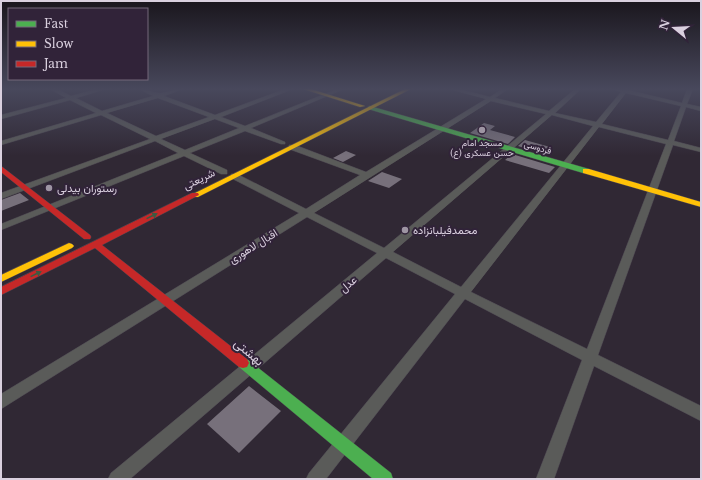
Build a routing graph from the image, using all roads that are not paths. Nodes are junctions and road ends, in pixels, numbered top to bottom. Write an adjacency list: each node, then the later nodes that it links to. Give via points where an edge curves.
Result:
1 (21, 111): 16 (street)
2 (98, 111): 14 (street)
3 (106, 111): 14 (street)
4 (200, 111): 17 (street)
5 (230, 111): 17 (street)
6 (289, 111): 19 (street)
7 (357, 111): 24 (main road, شریعتی)
8 (381, 111): 20 (main road, فردوسی)
9 (470, 111): 20 (street, اقبال لاهوری)
10 (540, 111): 15 (street)
11 (554, 111): 15 (street, عدل)
12 (609, 111): 18 (street)
13 (681, 111): 22 (street)
14 (101, 113): 21 (street); 23 (street)
15 (551, 114): 18 (street); 25 (street, عدل)
16 (1, 117)
17 (215, 117): 19 (street); 21 (street)
18 (598, 125): 22 (street); 28 (street)
19 (245, 129): 24 (street); 27 (street)
20 (441, 129): 25 (main road, فردوسی); 31 (street, اقبال لاهوری)
21 (156, 139): 27 (street); 32 (street)
22 (669, 142): 26 (street); 33 (street)
23 (1, 143)
24 (288, 145): 30 (main road, شریعتی); 31 (street)
25 (510, 149): 28 (main road, فردوسی); 41 (street, عدل)
26 (701, 150)
27 (185, 153): 30 (street); 36 (street)
28 (566, 166): 33 (main road, فردوسی); 44 (street)
29 (1, 168): 32 (main road)
30 (229, 174): 37 (street); 38 (main road, شریعتی); 40 (main road, شریعتی, one-way to 30)
31 (367, 176): 37 (street, اقبال لاهوری)
32 (25, 187): 34 (street); 36 (main road)
33 (651, 190): 35 (main road, فردوسی); 46 (street)
34 (1, 196)
35 (701, 205)
36 (50, 207): 39 (street); 42 (main road, via 91,236)
37 (306, 213): 41 (street); 45 (street, اقبال لاهوری)
38 (123, 220)
39 (1, 227)
40 (96, 244): 43 (main road, شریعتی, one-way to 40); 45 (main road, بهشتی)
41 (385, 253): 44 (street); 47 (street, عدل)
42 (1, 279)
43 (1, 291)
44 (464, 293): 46 (street); 50 (street)
45 (166, 300): 47 (main road, بهشتی); 48 (street, اقبال لاهوری)
46 (590, 357): 49 (street); 54 (street)
47 (248, 368): 50 (main road, بهشتی); 51 (street, عدل)
48 (1, 402)
49 (701, 414)
50 (342, 445): 52 (street); 53 (main road, بهشتی)
51 (117, 479)
52 (315, 479)
53 (385, 479)
54 (545, 479)

